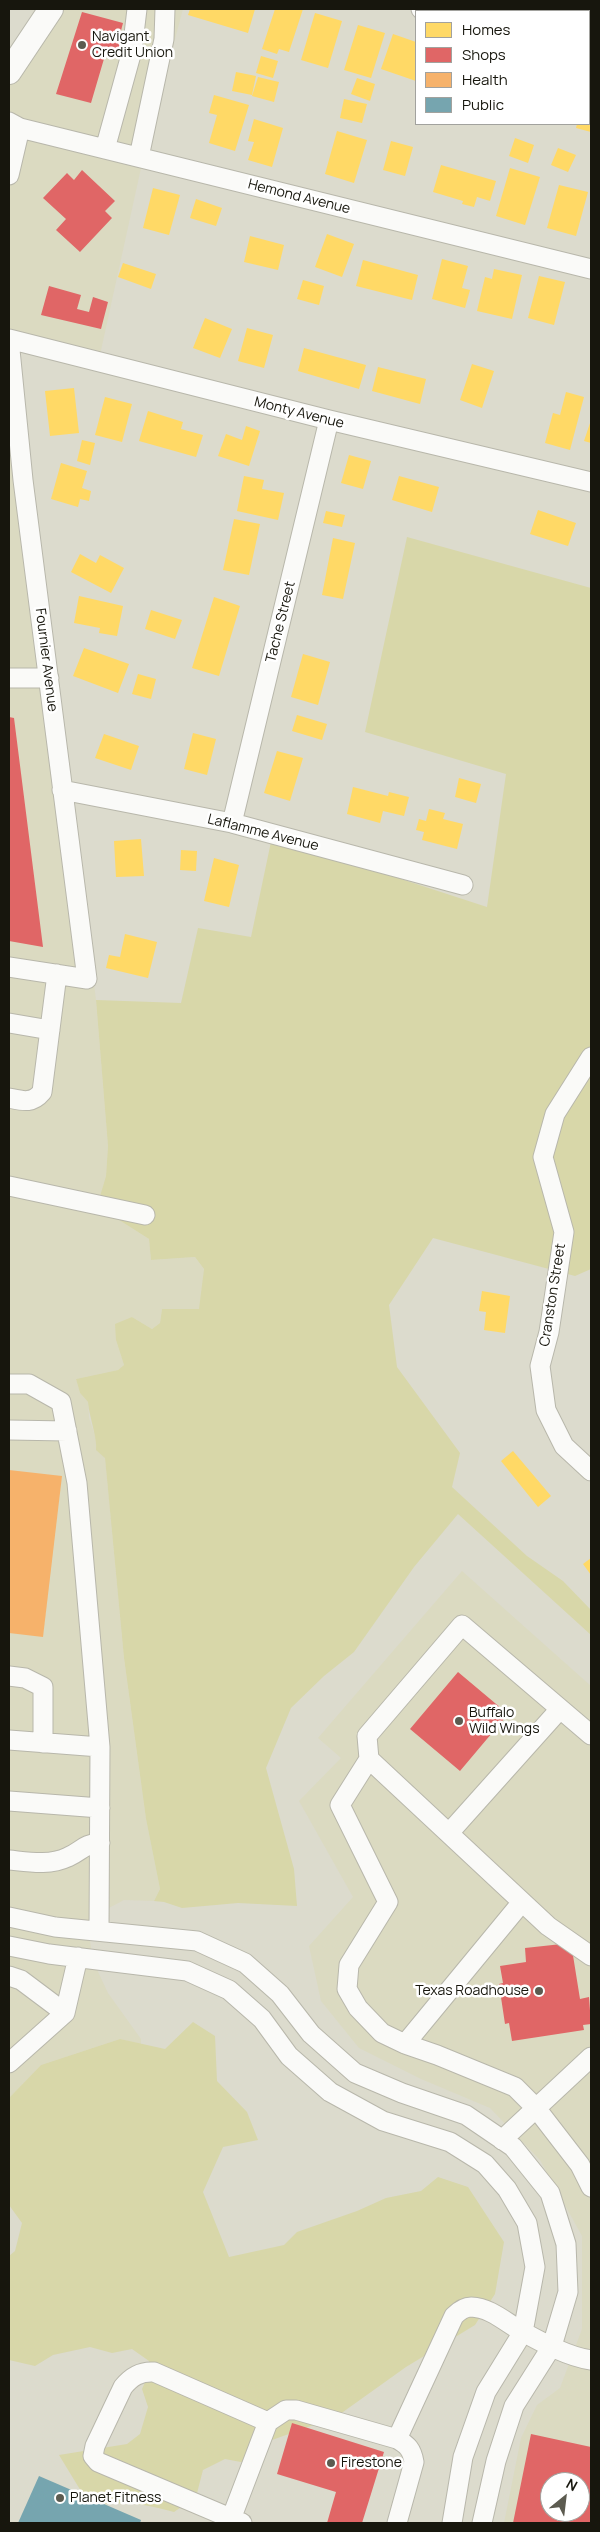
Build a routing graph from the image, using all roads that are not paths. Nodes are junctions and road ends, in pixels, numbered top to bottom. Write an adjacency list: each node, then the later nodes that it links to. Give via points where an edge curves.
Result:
1 (51, 9): 4 (main road)
2 (137, 9): 6 (street, via 132,51)
3 (165, 9): 7 (street, via 164,39)
4 (9, 72)
5 (15, 125): 6 (street, Hemond Avenue); 8 (street)
6 (105, 149): 7 (street, Hemond Avenue)
7 (139, 157): 9 (street, Hemond Avenue)
8 (9, 175)
9 (591, 269)
10 (9, 340): 11 (street, Monty Avenue); 12 (street, Fournier Avenue)
11 (329, 420): 13 (street, Monty Avenue); 17 (street, Tache Street)
12 (16, 474): 15 (street, Fournier Avenue)
13 (591, 482)
14 (9, 678): 15 (street)
15 (49, 678): 16 (street, Fournier Avenue)
16 (62, 790): 17 (street, Laflamme Avenue); 20 (street, Fournier Avenue, via 87,979)
17 (232, 823): 18 (street, Laflamme Avenue)
18 (463, 885)
19 (9, 966): 20 (street)
20 (57, 974): 22 (street)
21 (9, 1023): 22 (street)
22 (50, 1030): 24 (street, via 42,1092 36,1099 25,1101)
23 (591, 1057): 30 (street, Cranston Street, via 556,1114 543,1158 564,1232 550,1332 540,1366 546,1410 564,1446)
24 (9, 1098)
25 (9, 1186): 26 (street)
26 (145, 1214)
27 (9, 1384): 29 (street, via 29,1384 61,1402)
28 (9, 1430): 29 (street)
29 (66, 1431): 36 (street, via 76,1483)
30 (591, 1470)
31 (9, 1676): 35 (street, via 25,1678 43,1687)
32 (560, 1709): 33 (street); 37 (street, via 462,1625 367,1736); 40 (street)
33 (591, 1735)
34 (9, 1740): 35 (street)
35 (43, 1743): 36 (street)
36 (100, 1747): 39 (street)
37 (369, 1759): 40 (street); 51 (street, via 340,1805 388,1902 349,1964 346,1988 358,2008 382,2033)
38 (9, 1801): 39 (street)
39 (100, 1808): 41 (street)
40 (449, 1833): 43 (street)
41 (100, 1843): 42 (street, via 88,1843 68,1857 46,1864); 45 (street)
42 (9, 1860)
43 (522, 1902): 47 (street, via 548,1926); 51 (street)
44 (9, 1916): 45 (street, via 55,1927)
45 (99, 1930): 55 (street, via 197,1941 245,1963 280,1994 311,2034 355,2073 466,2115)
46 (9, 1946): 48 (street)
47 (591, 1956)
48 (78, 1958): 50 (street); 57 (street, via 187,1972 229,1990 262,2019 289,2056 330,2092 383,2121 450,2142 485,2164 508,2189 527,2223 535,2267)
49 (9, 1976): 50 (street, via 21,1980)
50 (65, 2013): 53 (street)
51 (405, 2044): 54 (street, via 515,2087)
52 (591, 2057): 54 (street)
53 (9, 2062)
54 (536, 2108): 55 (street); 56 (street, via 580,2165)
55 (502, 2140): 58 (street, via 513,2147 550,2193 566,2244 568,2292)
56 (591, 2187)
57 (523, 2332): 58 (street); 61 (street, via 490,2312 469,2307 461,2310 454,2316); 64 (street, via 486,2392 463,2457)
58 (552, 2346): 59 (street); 65 (street, via 514,2406 496,2461)
59 (591, 2360)
60 (268, 2422): 61 (street, via 286,2410 296,2410); 62 (street); 62 (street, via 154,2372 146,2372 137,2374 123,2387 95,2446 93,2456 98,2462)
61 (397, 2439): 63 (street, via 412,2452 414,2462)
62 (237, 2521)
63 (397, 2523)
64 (452, 2523)
65 (482, 2523)

